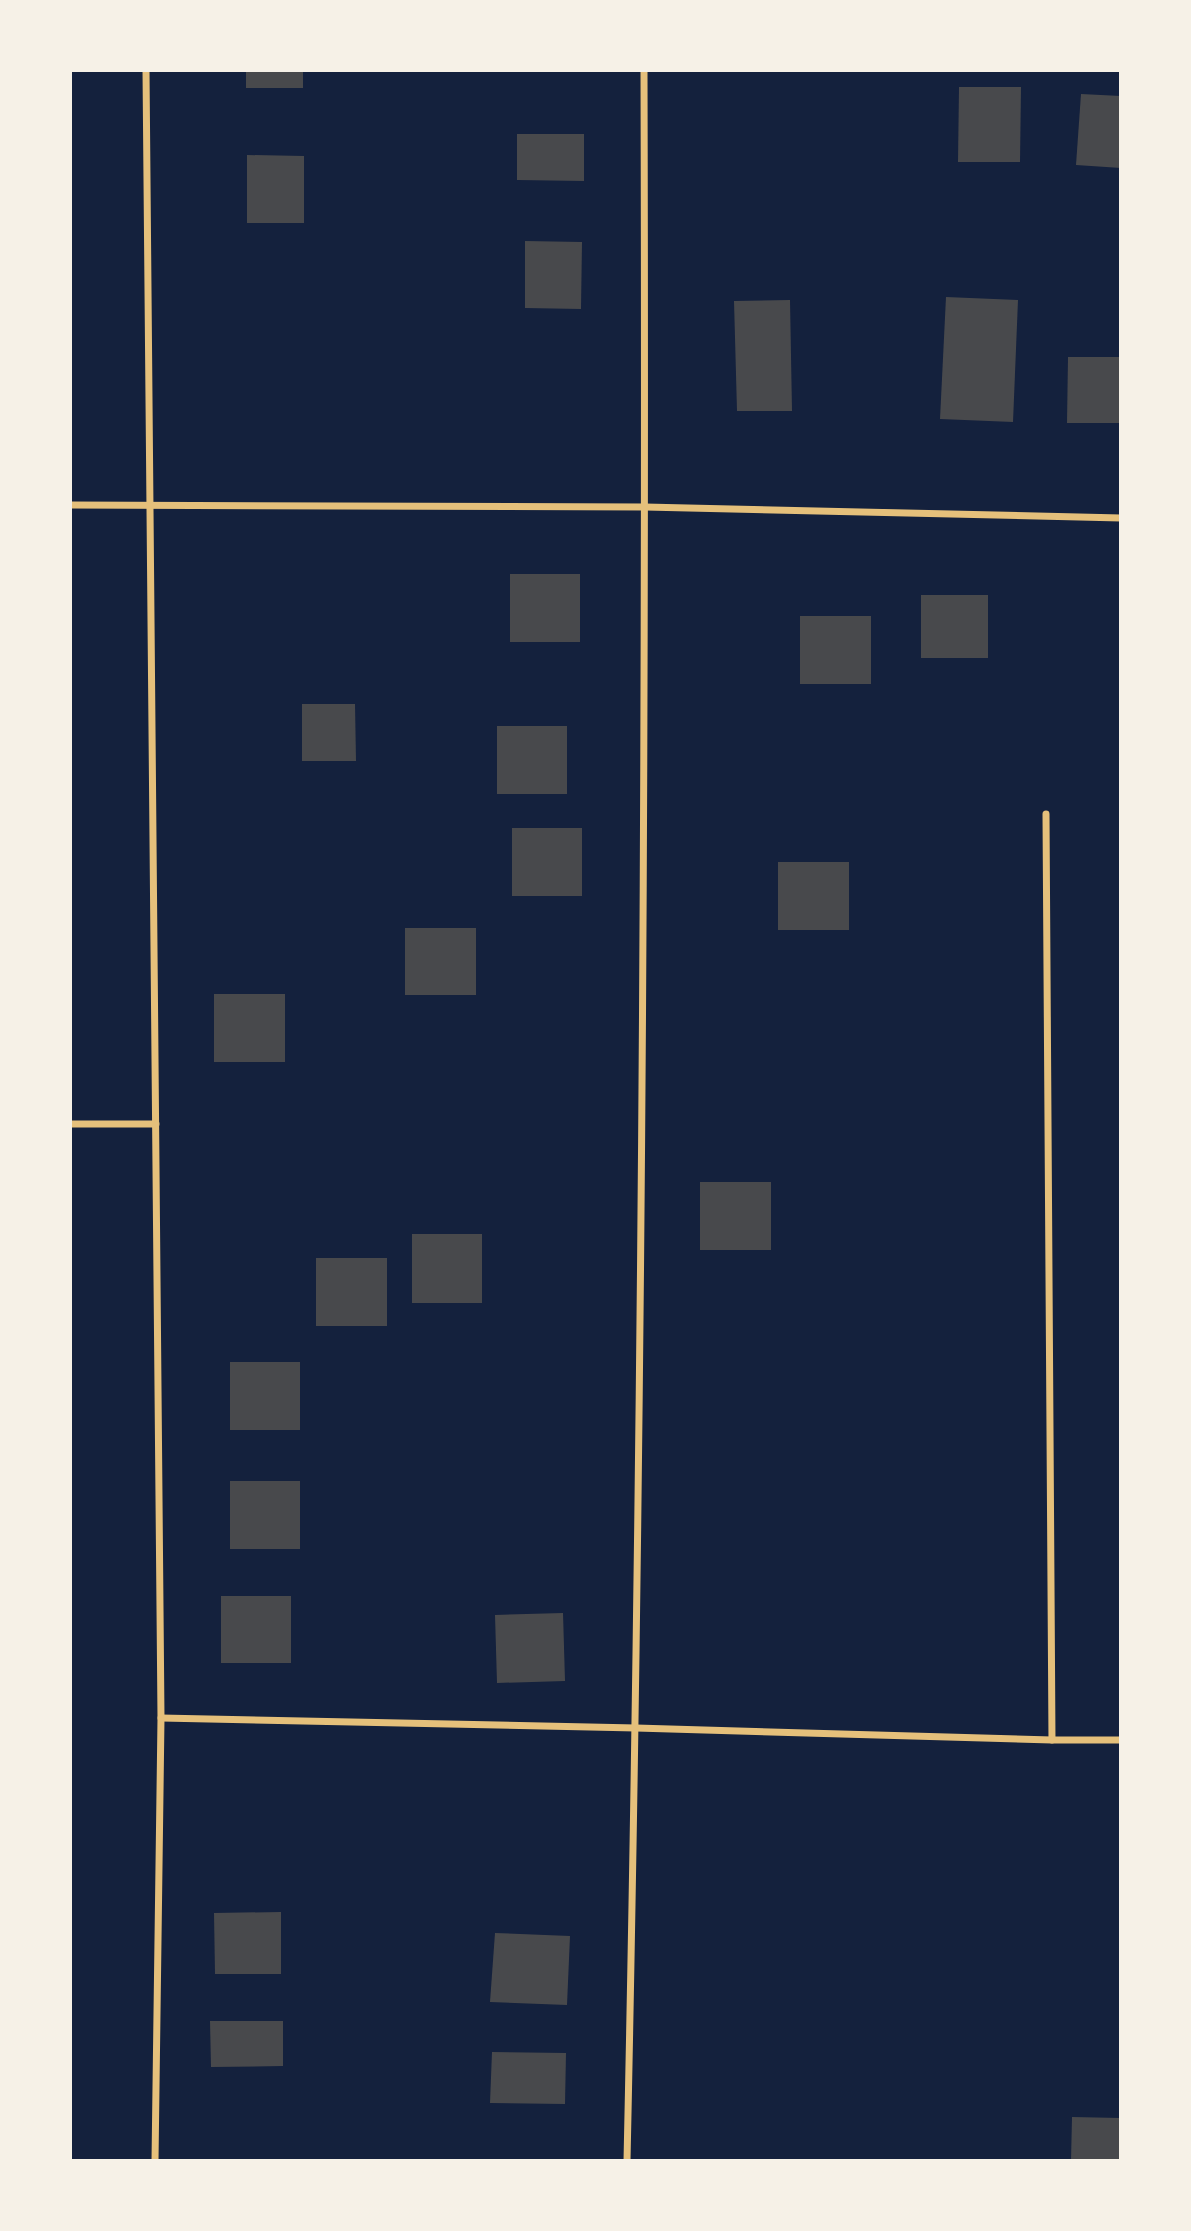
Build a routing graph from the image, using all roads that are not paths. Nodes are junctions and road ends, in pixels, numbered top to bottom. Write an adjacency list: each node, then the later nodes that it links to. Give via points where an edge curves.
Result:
1 (146, 70): 4 (street)
2 (644, 70): 5 (street)
3 (70, 505): 4 (street)
4 (150, 506): 5 (street); 9 (street)
5 (645, 506): 6 (street); 11 (street)
6 (1121, 518)
7 (1046, 814): 12 (street)
8 (70, 1124): 9 (street)
9 (156, 1124): 10 (street)
10 (161, 1718): 11 (street); 14 (street)
11 (636, 1728): 12 (street); 15 (street)
12 (1052, 1740): 13 (street)
13 (1121, 1740)
14 (155, 2161)
15 (627, 2161)

